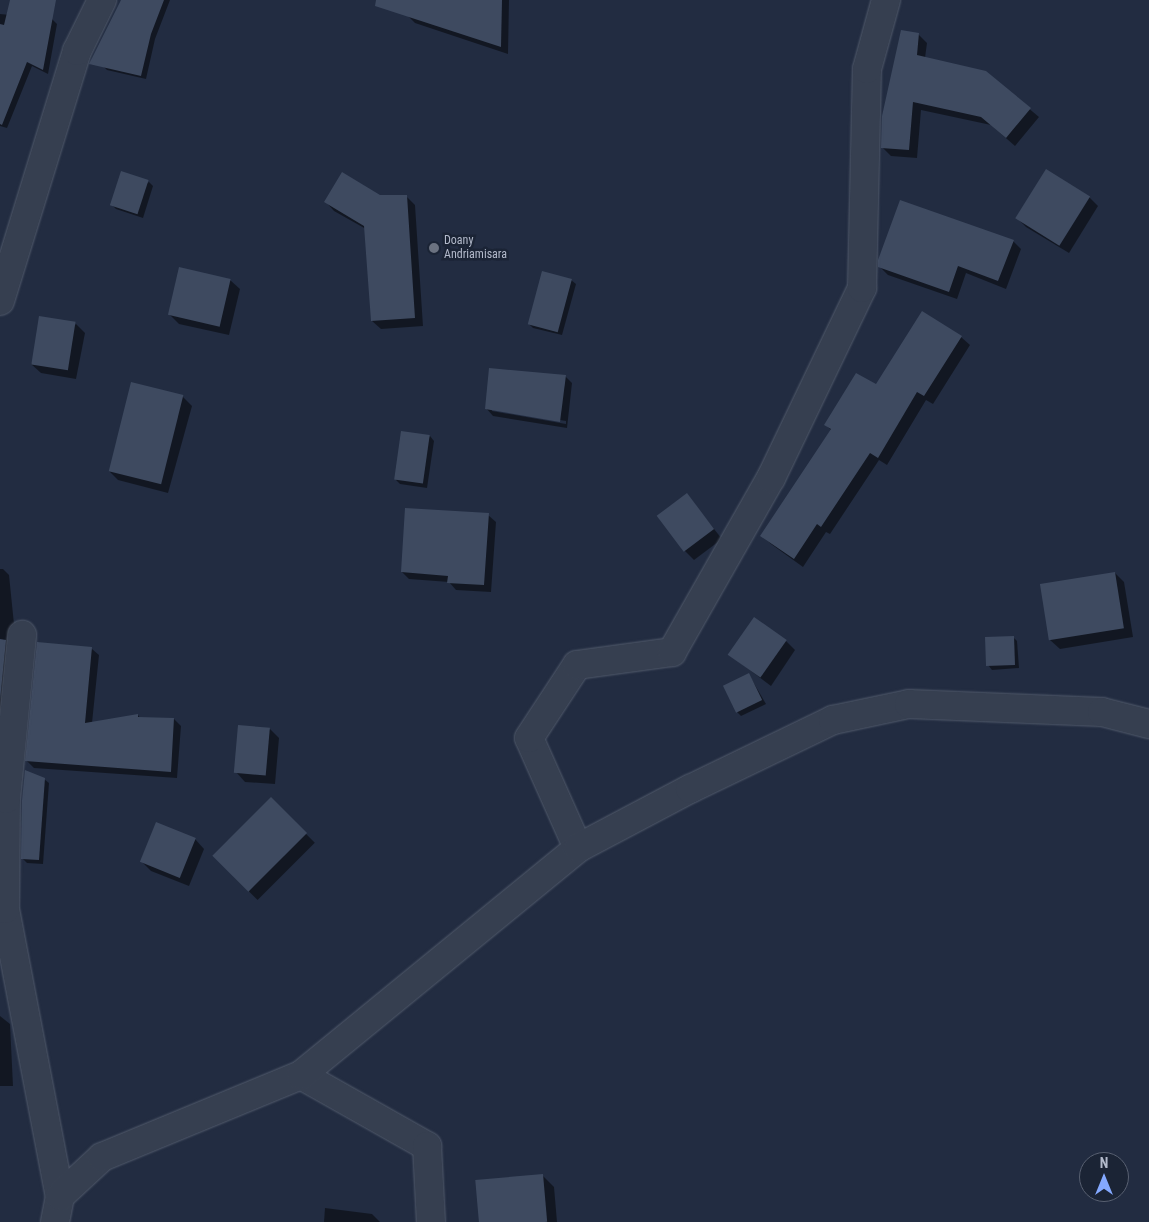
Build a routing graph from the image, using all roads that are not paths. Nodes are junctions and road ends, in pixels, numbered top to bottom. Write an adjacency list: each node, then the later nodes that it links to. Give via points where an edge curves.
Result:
1 (102, 0): 3 (street, via 77,51)
2 (886, 0): 6 (street, via 867,69 862,288 771,478 672,652 577,665 529,738)
3 (0, 301)
4 (22, 635): 7 (street, via 6,799)
5 (1149, 724): 6 (street, via 1102,712 909,704 833,720)
6 (578, 848): 8 (street)
7 (3, 907): 9 (street)
8 (301, 1075): 9 (street, via 102,1157); 11 (street, via 427,1146)
9 (60, 1196): 10 (street)
10 (55, 1222)
11 (431, 1222)

